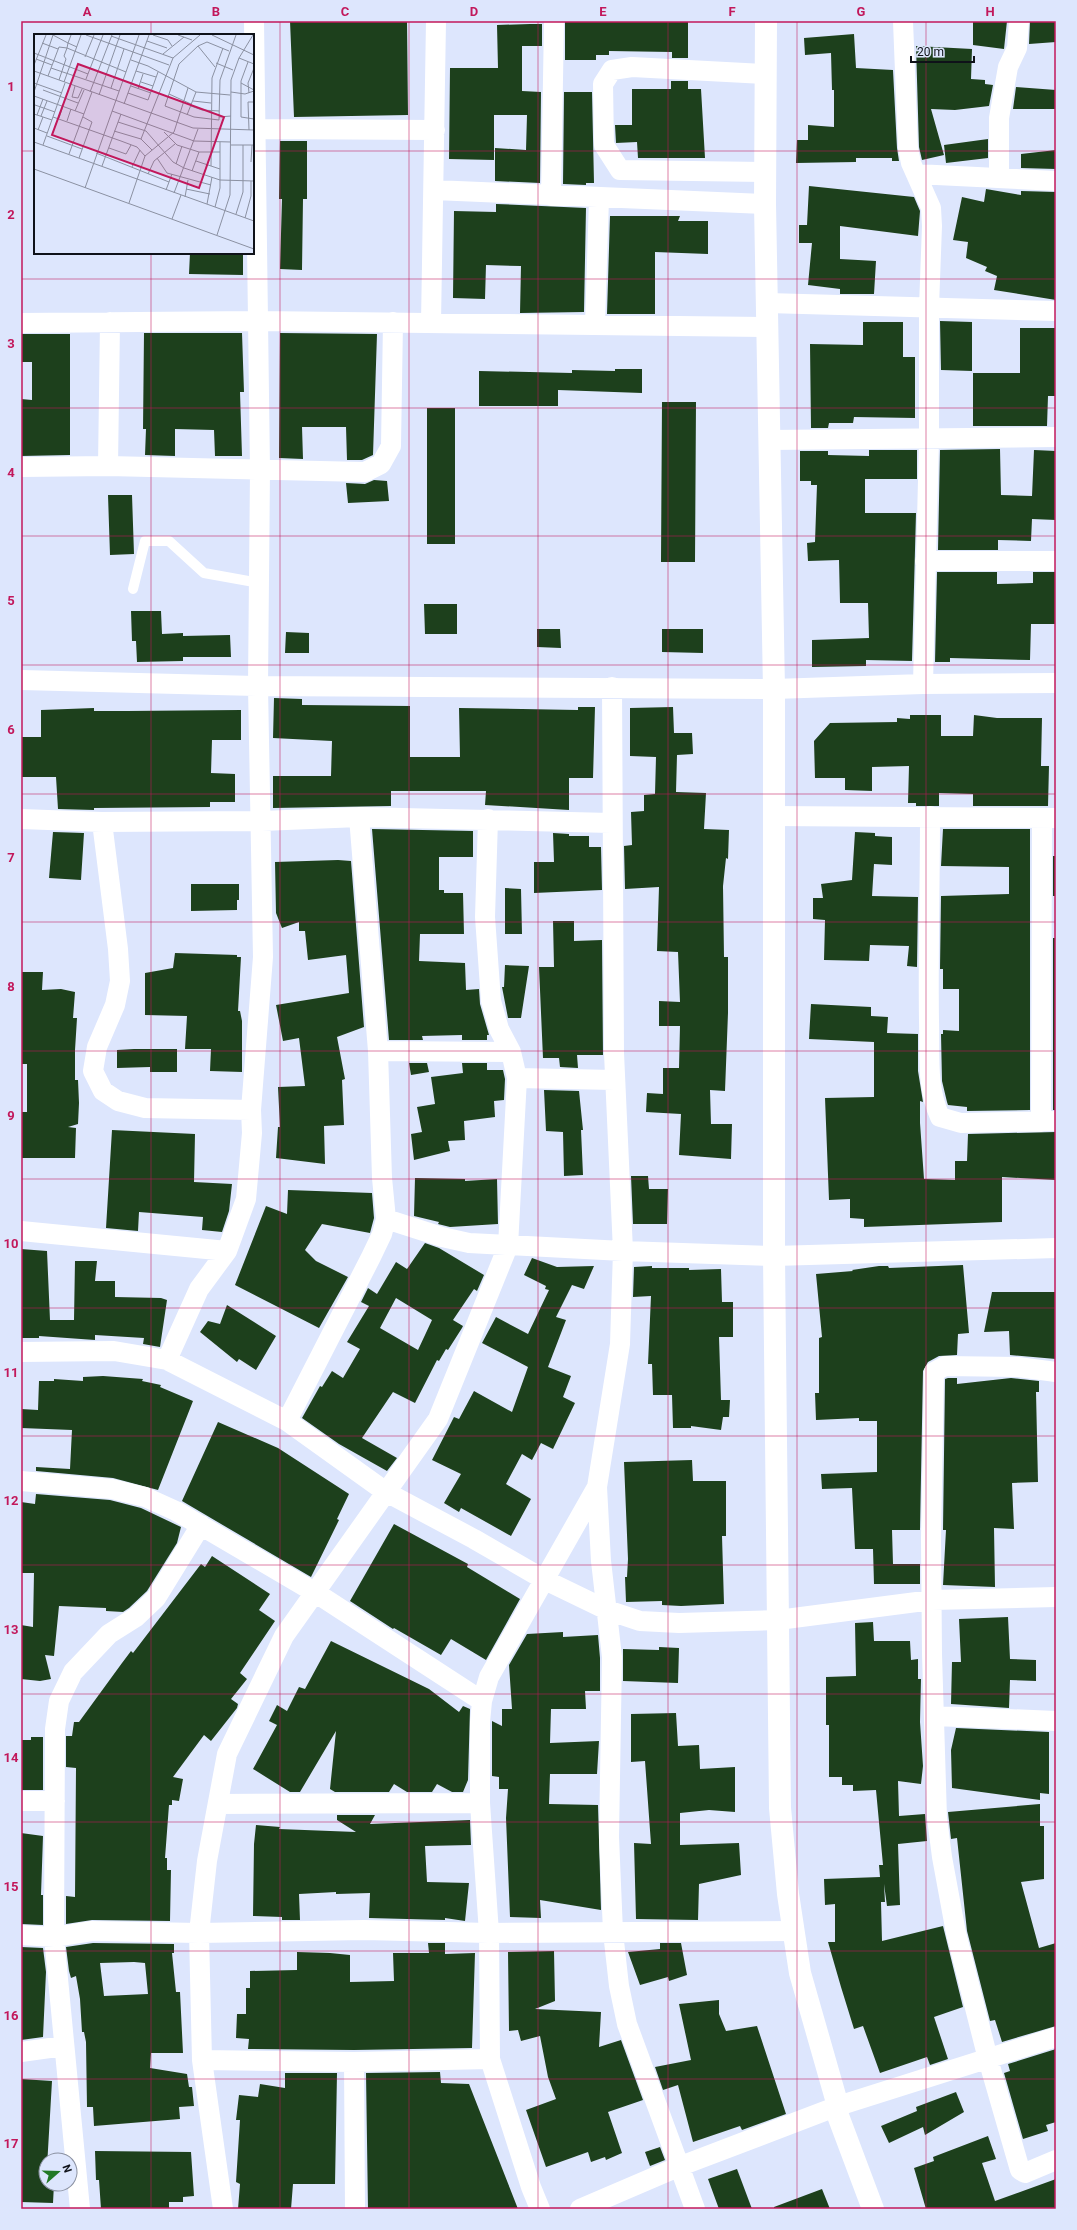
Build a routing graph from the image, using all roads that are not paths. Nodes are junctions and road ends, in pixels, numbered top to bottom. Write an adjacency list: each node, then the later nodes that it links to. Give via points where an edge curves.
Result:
1 (254, 21): 8 (street)
2 (436, 21): 9 (street)
3 (554, 21): 15 (street)
4 (766, 21): 7 (street)
5 (903, 21): 11 (street, via 908,148)
6 (1019, 21): 12 (street, via 1017,48 1008,67 1000,118)
7 (766, 74): 10 (street); 10 (street, via 632,67 612,70 603,84 604,145 620,170)
8 (256, 129): 9 (street); 22 (street)
9 (435, 130): 14 (street)
10 (765, 172): 17 (street)
11 (916, 174): 12 (street); 19 (street, via 931,208)
12 (999, 178): 13 (street)
13 (1056, 181)
14 (434, 190): 15 (street); 25 (street)
15 (550, 196): 16 (street)
16 (599, 198): 17 (street); 26 (street)
17 (765, 204): 18 (street)
18 (767, 303): 19 (street); 27 (street)
19 (929, 307): 20 (street); 29 (street)
20 (1056, 311)
21 (110, 322): 22 (street); 24 (street); 31 (street)
22 (258, 322): 23 (street); 33 (street)
23 (393, 322): 25 (street); 33 (street, via 391,446 381,464 365,472)
24 (21, 323)
25 (431, 323): 26 (street)
26 (595, 325): 27 (street)
27 (767, 327): 30 (street)
28 (1056, 437): 29 (street)
29 (929, 439): 30 (street); 34 (street)
30 (769, 440): 43 (street)
31 (108, 466): 32 (street); 33 (street)
32 (21, 467)
33 (260, 470): 36 (street)
34 (925, 561): 35 (street); 40 (street)
35 (1056, 561)
36 (259, 583): 37 (lane, via 204,573 168,541 145,540); 41 (street)
37 (133, 589)
38 (21, 680): 41 (street)
39 (1056, 683): 40 (street)
40 (923, 684): 43 (street)
41 (258, 686): 42 (street); 50 (street)
42 (612, 687): 43 (street); 52 (street)
43 (774, 689): 44 (street)
44 (773, 816): 45 (street); 66 (street)
45 (930, 816): 47 (street); 59 (street, via 929,1000 931,1084 934,1104 940,1117 961,1123)
46 (359, 817): 49 (street); 50 (street); 54 (street)
47 (1049, 818): 53 (street)
48 (21, 819): 51 (street)
49 (488, 819): 52 (street); 55 (street, via 485,917 491,1001 499,1029)
50 (262, 821): 51 (street); 58 (street, via 263,957)
51 (102, 822): 58 (street, via 120,982 115,1005 97,1047 93,1071 103,1090 118,1101 145,1108)
52 (611, 823): 57 (street)
53 (1049, 930): 59 (street)
54 (378, 1051): 55 (street); 60 (street, via 382,1178)
55 (511, 1052): 56 (street)
56 (517, 1078): 57 (street); 62 (street)
57 (615, 1080): 65 (street)
58 (251, 1110): 64 (street, via 252,1133 246,1199)
59 (1049, 1122)
60 (386, 1219): 62 (street, via 469,1243); 70 (street, via 371,1257)
61 (21, 1230): 64 (street)
62 (508, 1246): 65 (street); 73 (street, via 438,1419)
63 (1056, 1248): 66 (street)
64 (227, 1251): 68 (street, via 199,1289)
65 (622, 1251): 66 (street); 72 (street, via 620,1344)
66 (774, 1256): 80 (street)
67 (21, 1352): 68 (street, via 114,1351)
68 (167, 1360): 70 (street)
69 (1056, 1372): 78 (street, via 1018,1367 945,1366 934,1372)
70 (287, 1421): 73 (street)
71 (21, 1481): 74 (street, via 112,1489 145,1497)
72 (597, 1487): 75 (street); 79 (street, via 601,1561)
73 (386, 1492): 75 (street); 76 (street)
74 (201, 1525): 76 (street); 85 (street, via 156,1598 136,1617 109,1634 73,1672 59,1701 55,1729)
75 (545, 1580): 79 (street); 81 (street, via 489,1677)
76 (316, 1593): 81 (street); 87 (street, via 284,1636 227,1754)
77 (1056, 1597): 78 (street)
78 (932, 1600): 80 (street); 82 (street)
79 (607, 1610): 80 (street, via 640,1621 672,1623); 89 (street, via 612,1658 609,1837)
80 (778, 1620): 88 (street, via 780,1808)
81 (482, 1701): 86 (street)
82 (935, 1716): 83 (street); 99 (street, via 937,1810 942,1856 956,1933)
83 (1056, 1721)
84 (21, 1801): 85 (street)
85 (55, 1801): 93 (street)
86 (480, 1803): 87 (street); 91 (street)
87 (218, 1804): 90 (street, via 207,1861)
88 (793, 1931): 89 (street); 101 (street, via 810,2012)
89 (613, 1932): 91 (street); 103 (street, via 619,1986 627,2024)
90 (199, 1933): 91 (street, via 364,1930); 93 (street, via 92,1931); 98 (street)
91 (489, 1933): 97 (street)
92 (21, 1935): 93 (street)
93 (54, 1936): 95 (street)
94 (1056, 2037): 99 (street)
95 (64, 2046): 96 (street); 104 (street)
96 (21, 2052)
97 (490, 2059): 100 (street); 107 (street)
98 (202, 2060): 100 (street); 105 (street)
99 (988, 2060): 101 (street); 102 (street, via 1022,2172)
100 (354, 2062): 106 (street)
101 (838, 2106): 103 (street); 110 (street, via 837,2113)
102 (1056, 2160)
103 (678, 2168): 108 (street); 109 (street)
104 (80, 2209)
105 (223, 2209)
106 (355, 2209)
107 (540, 2209)
108 (580, 2209)
109 (695, 2209)
110 (873, 2209)

